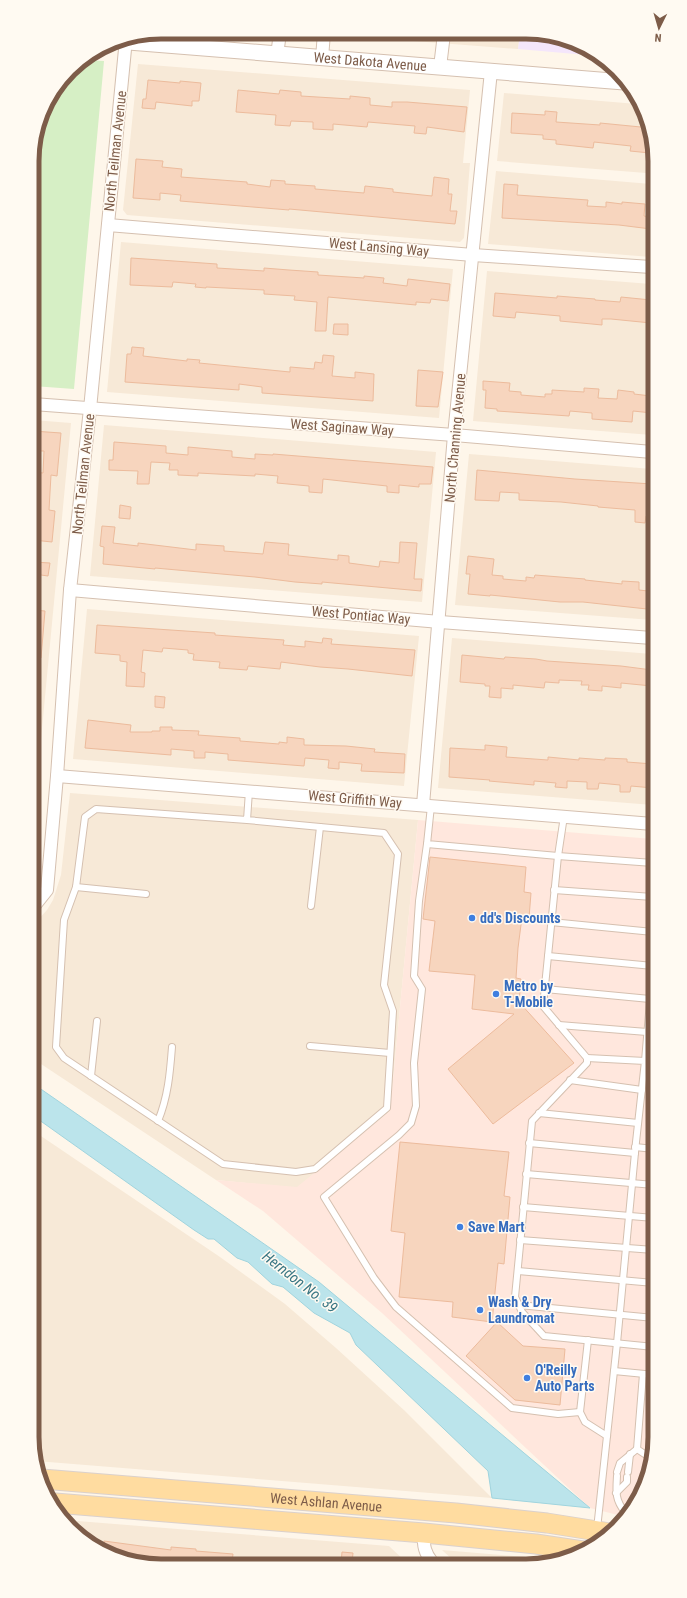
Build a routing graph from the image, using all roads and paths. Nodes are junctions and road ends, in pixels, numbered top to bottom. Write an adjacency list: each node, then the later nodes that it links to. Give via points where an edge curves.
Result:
1 (279, 39): 7 (street)
2 (324, 39): 8 (street)
3 (443, 39): 9 (street)
4 (145, 40): 5 (street, West Dakota Avenue)
5 (202, 40): 7 (street, West Dakota Avenue)
6 (123, 45): 12 (street, North Teilman Avenue)
7 (277, 54): 8 (street, West Dakota Avenue)
8 (322, 58): 9 (street, West Dakota Avenue)
9 (440, 67): 10 (street, West Dakota Avenue)
10 (491, 71): 11 (street, West Dakota Avenue); 13 (street, North Channing Avenue)
11 (618, 82)
12 (108, 225): 13 (street, West Lansing Way); 16 (street, North Teilman Avenue)
13 (473, 255): 14 (street, West Lansing Way); 17 (street, North Channing Avenue)
14 (648, 267)
15 (39, 405): 16 (street, West Saginaw Way)
16 (90, 409): 17 (street, West Saginaw Way); 19 (street, North Teilman Avenue)
17 (454, 435): 18 (street, West Saginaw Way); 20 (street, North Channing Avenue)
18 (648, 452)
19 (70, 590): 20 (street, West Pontiac Way); 22 (street, North Teilman Avenue)
20 (440, 622): 21 (street, West Pontiac Way); 24 (street, North Channing Avenue)
21 (648, 638)
22 (57, 776): 23 (street, West Griffith Way); 36 (street, North Teilman Avenue, via 47,890)
23 (249, 791): 24 (street, West Griffith Way); 26 (lane)
24 (427, 805): 25 (street, West Griffith Way); 29 (lane)
25 (564, 816): 27 (street, West Griffith Way); 30 (lane)
26 (247, 820): 28 (lane); 32 (lane, via 96,809 85,817)
27 (648, 824)
28 (320, 827): 37 (lane); 50 (lane, via 384,833 398,854 384,985 393,1011)
29 (427, 844): 30 (lane); 84 (lane, via 419,901 414,976 422,989 414,1063 416,1106 411,1123 324,1197 374,1278 396,1307 512,1408 558,1414)
30 (558, 856): 31 (lane); 33 (lane)
31 (648, 863)
32 (76, 887): 34 (lane); 54 (lane, via 64,920 56,1047 64,1058)
33 (554, 890): 35 (lane); 38 (lane)
34 (146, 894)
35 (648, 897)
36 (39, 900)
37 (311, 906)
38 (551, 922): 39 (lane); 40 (lane)
39 (648, 932)
40 (548, 956): 41 (lane); 42 (lane)
41 (648, 966)
42 (545, 989): 43 (lane); 46 (lane, via 543,1006)
43 (648, 999)
44 (97, 1021): 54 (lane)
45 (648, 1021): 47 (lane)
46 (559, 1025): 47 (lane); 51 (lane)
47 (647, 1032): 52 (lane)
48 (310, 1046): 50 (lane)
49 (172, 1047): 58 (lane, via 168,1092)
50 (390, 1053): 58 (lane, via 387,1108 315,1169 296,1172 223,1164)
51 (587, 1058): 52 (lane); 55 (lane, via 587,1063)
52 (645, 1061): 53 (lane); 56 (lane)
53 (648, 1061)
54 (91, 1076): 58 (lane)
55 (570, 1080): 56 (lane); 57 (lane)
56 (642, 1090): 59 (lane)
57 (539, 1113): 59 (lane); 60 (lane, via 532,1121)
58 (158, 1121)
59 (638, 1123): 62 (lane)
60 (529, 1144): 62 (lane); 63 (lane)
61 (648, 1149): 62 (lane)
62 (635, 1150): 64 (lane)
63 (526, 1174): 64 (lane); 66 (lane)
64 (632, 1183): 65 (lane); 67 (lane)
65 (648, 1184)
66 (523, 1207): 67 (lane); 69 (lane)
67 (629, 1216): 68 (lane); 70 (lane)
68 (648, 1218)
69 (520, 1240): 70 (lane); 72 (lane)
70 (626, 1248): 71 (lane); 73 (lane)
71 (648, 1250)
72 (518, 1271): 73 (lane); 75 (lane, via 515,1297)
73 (623, 1281): 74 (lane); 76 (lane)
74 (648, 1283)
75 (519, 1305): 76 (lane); 78 (lane, via 522,1312 544,1336)
76 (620, 1315): 77 (lane); 79 (lane)
77 (648, 1317)
78 (588, 1340): 79 (lane); 84 (lane)
79 (617, 1343): 80 (lane); 81 (lane)
80 (648, 1346)
81 (614, 1371): 82 (lane); 85 (lane)
82 (642, 1374): 83 (lane); 86 (lane)
83 (648, 1374)
84 (580, 1412): 85 (lane, via 585,1422)
85 (607, 1436): 97 (lane)
86 (637, 1449): 87 (lane); 88 (lane)
87 (630, 1454): 90 (lane, via 627,1482); 90 (lane, via 620,1463)
88 (647, 1455)
89 (46, 1479): 92 (main road, West Ashlan Avenue)
90 (616, 1493): 93 (lane, via 618,1504)
91 (59, 1503): 94 (main road, West Ashlan Avenue)
92 (350, 1504): 94 (main road, via 346,1511 335,1515 271,1510); 95 (main road, West Ashlan Avenue)
93 (624, 1510)
94 (207, 1515): 98 (main road, West Ashlan Avenue)
95 (547, 1523): 96 (main road, West Ashlan Avenue); 98 (main road, via 490,1527 439,1523 432,1525)
96 (603, 1532)
97 (604, 1532)
98 (424, 1533): 99 (main road, West Ashlan Avenue); 100 (street, via 423,1544)
99 (574, 1550)
100 (430, 1559)

